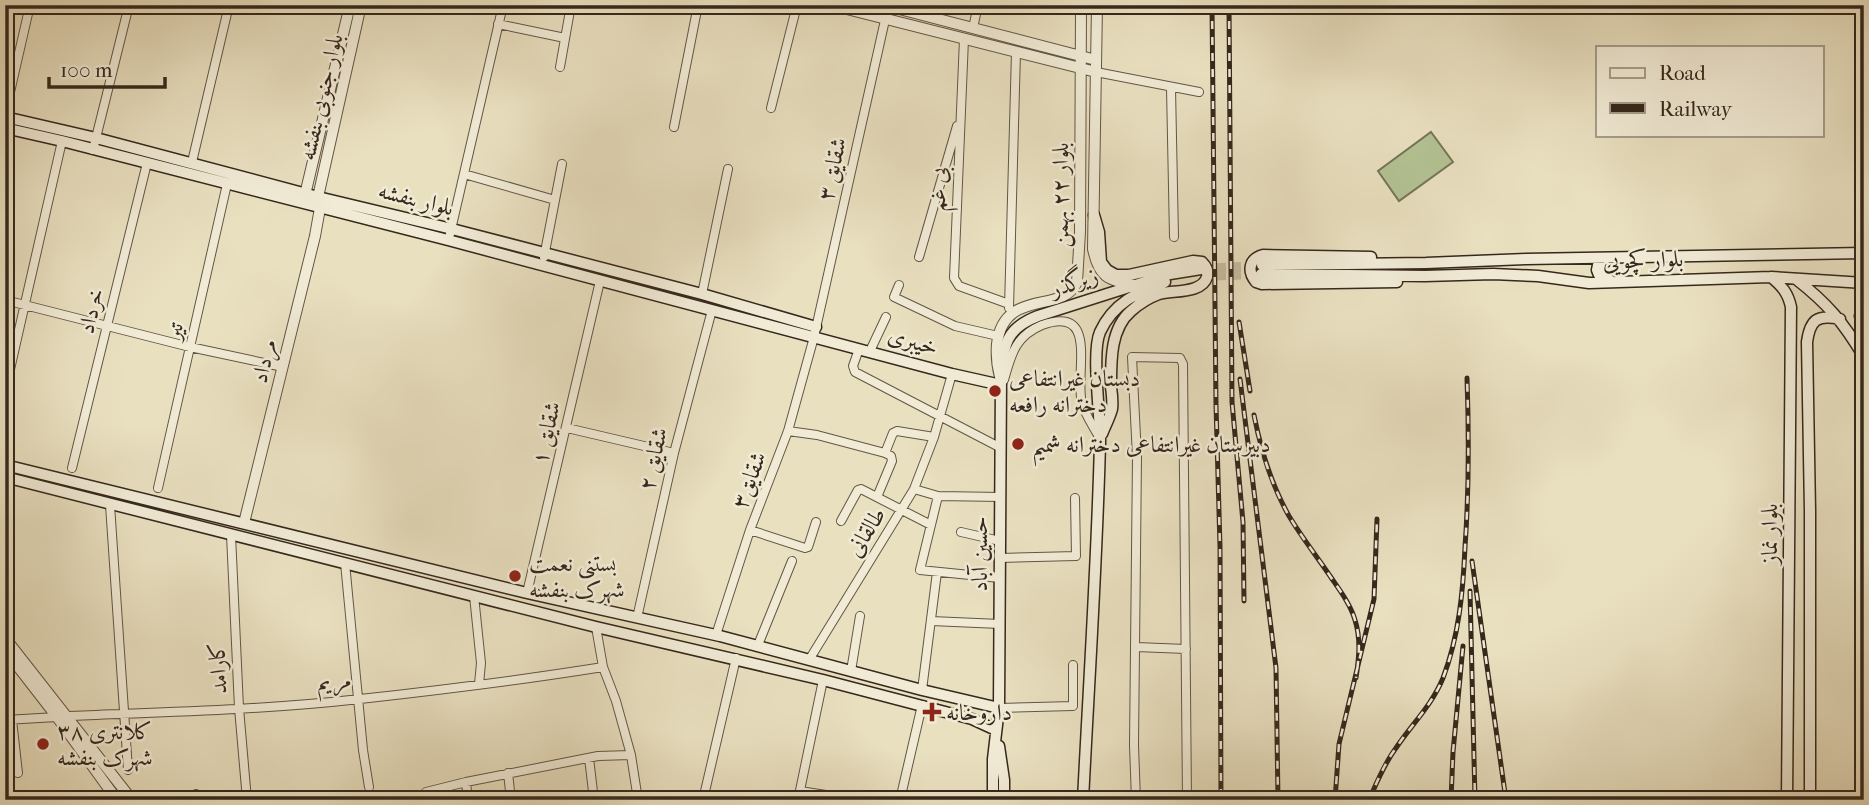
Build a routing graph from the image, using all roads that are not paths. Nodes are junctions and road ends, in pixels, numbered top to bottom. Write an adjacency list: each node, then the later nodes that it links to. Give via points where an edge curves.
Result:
1 (30, 5): 32 (street)
2 (129, 5): 35 (street)
3 (229, 5): 38 (street)
4 (350, 5): 46 (street, بلوار جنوبی بنفشه)
5 (361, 5): 48 (street, بلوار جنوبی بنفشه)
6 (503, 5): 16 (street)
7 (571, 5): 18 (street)
8 (698, 5): 33 (street)
9 (797, 5): 30 (street)
10 (831, 5): 15 (street)
11 (886, 5): 17 (street)
12 (978, 5): 17 (street)
13 (1080, 5): 22 (street, بلوار ۲۲ بهمن)
14 (1097, 5): 23 (street, بلوار ۲۲ بهمن)
15 (886, 20): 19 (street); 78 (street, شقایق ۳)
16 (498, 24): 18 (street); 42 (street)
17 (973, 28): 20 (street)
18 (565, 38): 25 (street)
19 (964, 39): 21 (street); 31 (street, بی غم)
20 (1060, 51): 22 (street); 24 (street, via 1063,59)
21 (1016, 52): 24 (street); 69 (street)
22 (1080, 57): 23 (street); 26 (street, بلوار ۲۲ بهمن)
23 (1096, 61): 27 (street, بلوار ۲۲ بهمن)
24 (1058, 63): 26 (street)
25 (560, 67)
26 (1080, 68): 27 (street); 44 (street, بلوار ۲۲ بهمن)
27 (1096, 72): 28 (street); 45 (street, بلوار ۲۲ بهمن)
28 (1171, 88): 29 (street); 51 (street)
29 (1199, 92)
30 (771, 108)
31 (961, 114): 53 (street); 69 (street, بی غم, via 954,278 959,286)
32 (5, 115): 35 (main road, بلوار بنفشه)
33 (674, 127)
34 (5, 128): 36 (main road, بلوار بنفشه)
35 (96, 138): 37 (street); 38 (main road, بلوار بنفشه)
36 (62, 141): 37 (main road, بلوار بنفشه); 70 (street)
37 (93, 150): 39 (main road, بلوار بنفشه)
38 (192, 162): 46 (main road, بلوار بنفشه)
39 (147, 163): 43 (main road, بلوار بنفشه); 76 (street, خرداد)
40 (562, 164): 47 (street)
41 (728, 169): 66 (street)
42 (464, 174): 47 (street); 50 (street)
43 (228, 184): 46 (main road, بلوار بنفشه); 80 (street, تیر)
44 (1080, 188): 45 (street); 72 (street, بلوار ۲۲ بهمن, via 1079,269 1074,289)
45 (1094, 189): 49 (street, بلوار ۲۲ بهمن)
46 (304, 197): 48 (main road, بلوار بنفشه)
47 (555, 200): 55 (street)
48 (319, 202): 50 (main road, بلوار بنفشه); 83 (street, مرداد)
49 (1094, 215): 65 (street, بلوار ۲۲ بهمن, via 1097,265 1104,276); 91 (main road, via 1101,262 1116,275 1193,261 1202,262 1208,273 1197,288 1143,301 1121,323 1111,368 1112,408)
50 (450, 235): 55 (main road, بلوار بنفشه)
51 (1174, 237)
52 (1864, 253): 54 (main road, بلوار کچویی)
53 (919, 257)
54 (1612, 259): 56 (main road, بلوار کچویی); 62 (main road, via 1597,270)
55 (543, 260): 61 (main road, بلوار بنفشه); 66 (main road, بلوار بنفشه)
56 (1426, 263): 58 (main road, via 1261,270); 58 (main road, via 1405,258 1263,255 1254,259 1250,270 1262,284 1401,282)
57 (1201, 273): 65 (main road, زیرگذر, via 1170,274)
58 (1424, 276): 62 (main road, بلوار کچویی, via 1493,274)
59 (1771, 277): 60 (main road, بلوار کچویی); 62 (main road, بلوار کچویی); 112 (main road, بلوار نماز, via 1782,286 1791,307)
60 (1796, 279): 63 (main road, بلوار کچویی); 75 (main road)
61 (600, 281): 71 (main road, بلوار بنفشه); 88 (street, شقایق ۱)
62 (1615, 282)
63 (1864, 283)
64 (899, 285): 79 (street, via 894,297 955,326)
65 (1133, 290): 85 (main road, زیرگذر, via 1018,325 1005,345); 91 (main road, via 1099,334)
66 (702, 294): 73 (main road, بلوار بنفشه)
67 (5, 300): 70 (street)
68 (1864, 302): 77 (main road, via 1860,316)
69 (1009, 304): 72 (street)
70 (24, 305): 76 (street); 86 (street)
71 (712, 310): 73 (main road, بلوار بنفشه); 93 (street, شقایق ۲)
72 (1010, 315): 79 (street)
73 (755, 316): 78 (main road, بلوار بنفشه)
74 (886, 317): 81 (street)
75 (1839, 319): 82 (main road); 113 (main road, بلوار نماز, via 1827,316 1814,321 1807,342)
76 (107, 326): 80 (street); 96 (street, خرداد)
77 (1864, 330)
78 (815, 332): 81 (main road, خیبری); 89 (street, شقایق۳)
79 (999, 336): 85 (street)
80 (190, 347): 83 (street); 98 (street, تیر)
81 (865, 350): 84 (main road, خیبری); 87 (street, via 855,372)
82 (1864, 357)
83 (283, 367): 108 (street, مرداد)
84 (952, 374): 85 (main road, خیبری); 87 (street, طالقانی)
85 (1001, 385): 91 (street, via 1023,336 1043,325 1068,321 1076,326 1080,338 1082,403); 92 (main road, حسین آباد)
86 (6, 387)
87 (940, 416): 90 (street, طالقانی); 92 (street)
88 (567, 428): 93 (street); 127 (street, شقایق ۱)
89 (788, 431): 94 (street); 110 (street, شقایق۳)
90 (934, 437): 94 (street, via 895,432); 99 (street, طالقانی)
91 (1100, 440): 181 (main road)
92 (1001, 448): 102 (main road, حسین آباد)
93 (674, 453): 130 (street, شقایق ۲)
94 (885, 453): 100 (street, via 892,461)
95 (5, 465): 108 (main road)
96 (72, 468)
97 (5, 477): 104 (main road)
98 (158, 488)
99 (914, 489): 101 (street); 105 (street, طالقانی)
100 (877, 496): 105 (street); 106 (street, via 859,489)
101 (938, 496): 102 (street); 109 (street)
102 (1001, 497): 115 (main road, حسین آباد)
103 (1075, 498): 118 (street, via 1076,556)
104 (110, 505): 114 (main road); 155 (street)
105 (902, 509): 109 (street); 143 (street, طالقانی)
106 (841, 521)
107 (816, 522): 110 (street, via 807,548)
108 (244, 523): 121 (main road)
109 (931, 526): 122 (street, via 919,568)
110 (750, 530): 134 (street, شقایق۳)
111 (961, 532): 115 (street)
112 (1790, 532): 113 (main road, via 1800,538); 117 (main road, بلوار نماز)
113 (1810, 533): 116 (main road, بلوار نماز)
114 (231, 535): 120 (main road); 153 (street, کارامد)
115 (1000, 541): 118 (main road, حسین آباد)
116 (1810, 552): 117 (main road, via 1800,547); 185 (main road, بلوار نماز)
117 (1790, 556): 184 (main road, بلوار نماز)
118 (1000, 558): 124 (main road, حسین آباد)
119 (792, 561): 137 (street)
120 (345, 563): 125 (main road); 150 (street)
121 (434, 570): 123 (main road); 125 (main road, via 437,578)
122 (937, 572): 124 (street); 131 (street)
123 (456, 575): 126 (main road, via 449,581); 127 (main road)
124 (1000, 578): 132 (main road, حسین آباد)
125 (430, 584): 126 (main road)
126 (452, 590): 128 (main road)
127 (527, 593): 130 (main road)
128 (474, 596): 133 (main road); 148 (street)
129 (860, 616): 146 (street)
130 (637, 618): 134 (main road)
131 (931, 621): 132 (street); 149 (street)
132 (1000, 624): 154 (main road, حسین آباد)
133 (596, 626): 141 (main road); 145 (street)
134 (718, 636): 136 (main road); 141 (main road, via 722,642)
135 (5, 638): 156 (street)
136 (734, 639): 137 (main road); 142 (main road, via 726,648)
137 (758, 645): 143 (main road)
138 (1136, 646): 139 (street); 139 (street, via 1137,457 1132,357 1180,358); 182 (street)
139 (1186, 649): 183 (street)
140 (5, 650): 156 (street)
141 (714, 653): 142 (main road)
142 (732, 658): 147 (main road); 176 (street)
143 (809, 660): 146 (main road)
144 (1073, 665): 154 (street, via 1073,706)
145 (603, 667): 148 (street, مریم); 160 (street)
146 (851, 671): 149 (main road)
147 (823, 680): 152 (main road); 168 (street)
148 (479, 684): 150 (street, مریم)
149 (922, 690): 151 (main road)
150 (359, 699): 153 (street, مریم); 166 (street)
151 (976, 702): 154 (main road); 157 (main road, via 978,715)
152 (922, 705): 157 (main road); 178 (street)
153 (239, 708): 155 (street, مریم); 171 (street, کارامد)
154 (999, 708): 159 (main road, حسین آباد)
155 (124, 714): 156 (street, مریم); 162 (street)
156 (62, 716): 158 (street, مریم); 169 (street); 170 (street)
157 (972, 719): 159 (main road)
158 (9, 720): 163 (street)
159 (996, 730): 179 (main road, حسین آباد); 180 (main road, حسین آباد)
160 (631, 755): 161 (street); 175 (street)
161 (589, 758): 164 (street); 174 (street)
162 (128, 770)
163 (18, 773)
164 (508, 774): 165 (street); 173 (street)
165 (466, 782): 167 (street); 172 (street)
166 (369, 787)
167 (426, 792)
168 (799, 795): 177 (street)
169 (117, 800)
170 (132, 800)
171 (247, 800)
172 (468, 800)
173 (511, 800)
174 (594, 800)
175 (638, 800)
176 (703, 800)
177 (858, 800)
178 (900, 800)
179 (993, 800)
180 (1004, 800)
181 (1083, 800)
182 (1136, 800)
183 (1187, 800)
184 (1787, 800)
185 (1810, 800)

